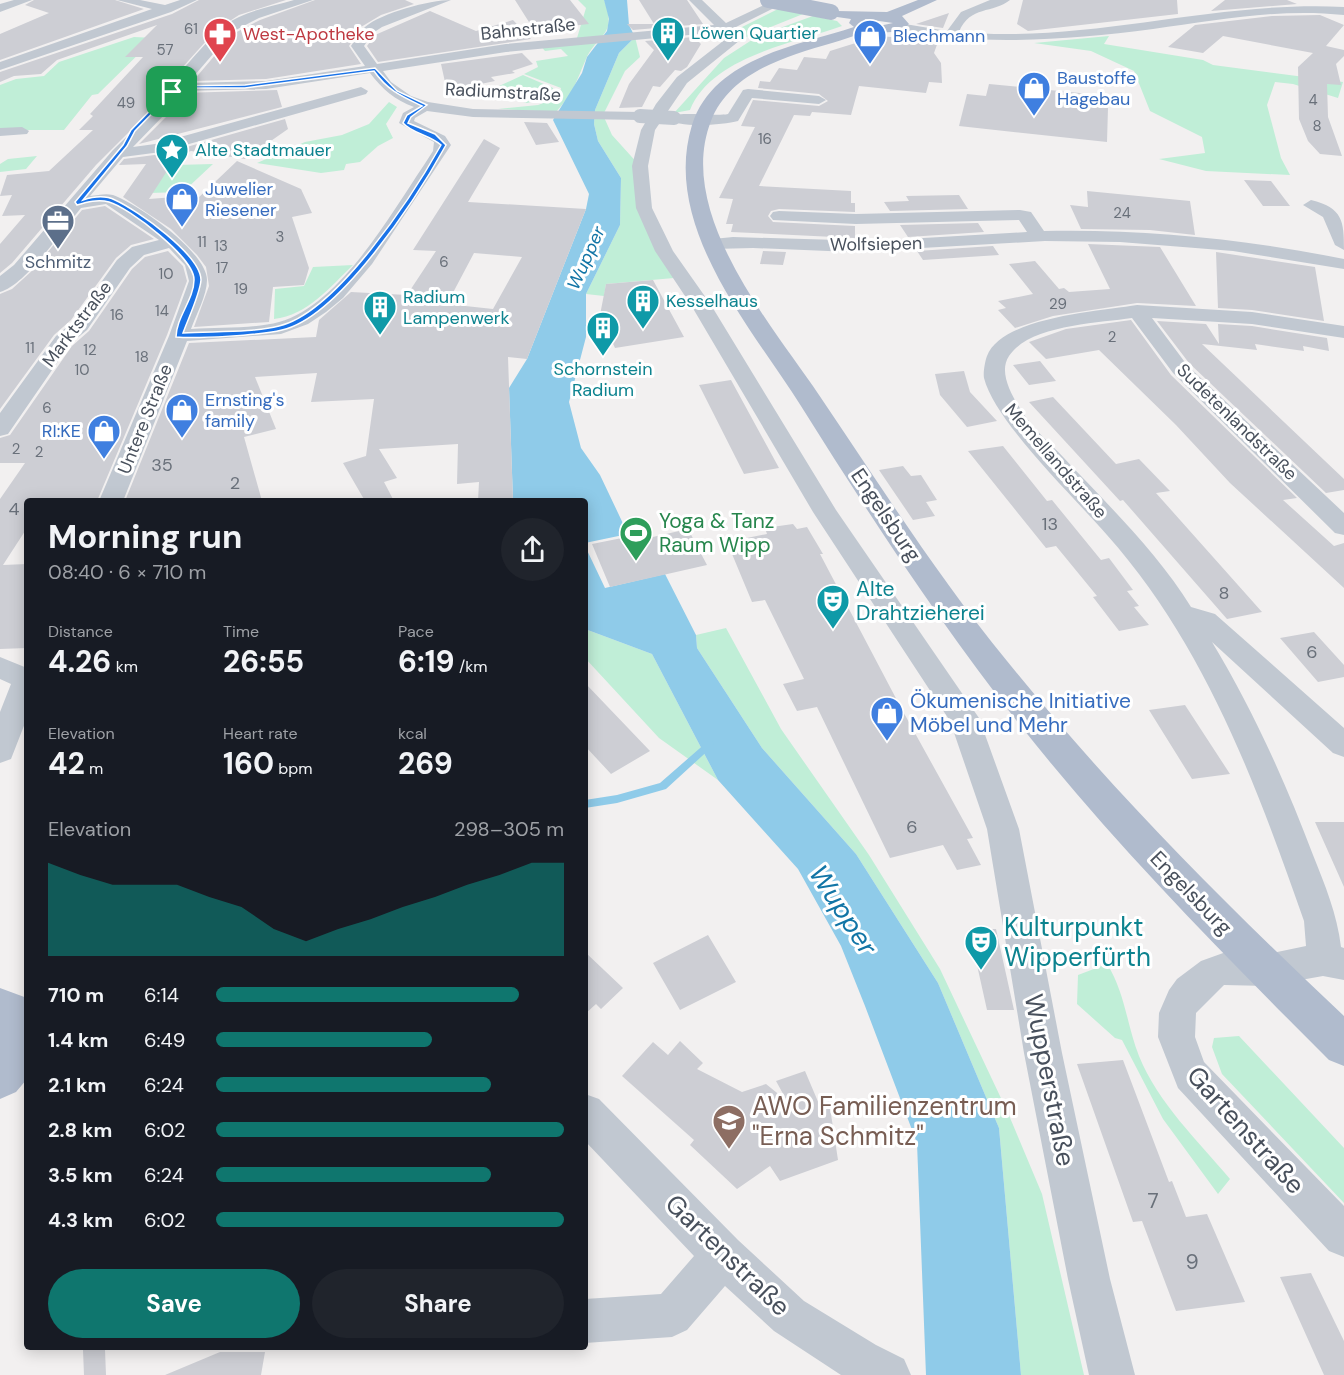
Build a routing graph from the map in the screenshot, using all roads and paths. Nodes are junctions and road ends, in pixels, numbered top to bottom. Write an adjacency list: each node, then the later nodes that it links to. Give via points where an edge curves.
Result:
1 (26, 0): 13 (street)
2 (123, 0): 14 (street)
3 (191, 0): 14 (street)
4 (268, 0): 12 (street)
5 (307, 0): 12 (street)
6 (445, 0): 15 (street, Radiumstraße)
7 (695, 0): 19 (street)
8 (930, 0): 17 (main road)
9 (1004, 0): 20 (street, via 969,10 959,18)
10 (399, 3): 15 (street)
11 (770, 3): 18 (main road, bridge, via 831,12); 19 (street, Bahnstraße)
12 (284, 6): 24 (street, via 249,17 228,29)
13 (0, 8)
14 (167, 9): 21 (street)
15 (416, 9): 22 (street, Radiumstraße, via 378,24 362,37 357,45)
16 (1344, 11): 20 (street, via 1312,8 1247,12 1016,38)
17 (894, 22): 18 (main road, via 884,30); 20 (street)
18 (863, 23): 29 (main road, Engelsburg, via 739,74 720,92)
19 (729, 33): 22 (street, Bahnstraße, via 506,48); 64 (street, Wupperstraße, via 682,80 648,130 640,166 644,208 664,251 701,305 813,493 964,718 1003,829 1043,1053)
20 (951, 36)
21 (0, 66)
22 (375, 69): 23 (street, Bahnstraße); 27 (street, Radiumstraße, via 386,85)
23 (284, 82): 24 (street, Bahnstraße, via 245,87); 28 (street)
24 (176, 87): 32 (street, via 132,131)
25 (360, 91): 28 (street)
26 (819, 100): 29 (street, via 748,93 733,117)
27 (425, 106): 29 (street, Radiumstraße, bridge, via 473,112); 46 (street, via 412,113 406,123 440,139 441,151 372,252 325,302 281,328)
28 (296, 110): 32 (street, via 156,149)
29 (702, 120): 40 (main road, Engelsburg, via 693,156 694,189)
30 (22, 131): 31 (street)
31 (0, 132)
32 (122, 149): 33 (street)
33 (98, 176): 34 (street); 35 (street)
34 (108, 199): 35 (street); 39 (street, Untere Straße)
35 (77, 203): 43 (street, via 20,269)
36 (1311, 205): 41 (street, via 1329,214)
37 (779, 216): 38 (street, Wolfsiepen, via 856,219 1020,215 1025,216)
38 (1039, 237): 40 (street, Wolfsiepen, via 869,246 756,241); 42 (street, Wolfsiepen, via 1156,237)
39 (173, 242): 46 (street, Untere Straße, via 194,264 198,280); 47 (street, Marktstraße, via 138,251 123,264)
40 (713, 244): 55 (main road, Engelsburg, via 754,315 884,515 994,669 1083,777 1182,886)
41 (1344, 245)
42 (1344, 264)
43 (0, 286)
44 (1137, 311): 45 (street, Memellandstraße, via 1252,318); 49 (street, Sudetenlandstraße, via 1180,369); 50 (street, Memellandstraße, via 1040,327 1013,339 997,356 994,377 1012,414 1124,538)
45 (1344, 332)
46 (179, 336): 48 (street, Untere Straße)
47 (0, 429)
48 (112, 498)
49 (1344, 527)
50 (1182, 614): 52 (street, Memellandstraße, via 1204,621); 54 (street, Memellandstraße, via 1259,758)
51 (17, 671): 53 (street)
52 (1344, 745)
53 (0, 751)
54 (1334, 961): 55 (street, Gartenstraße)
55 (1267, 970): 57 (main road, Engelsburg); 60 (street, Gartenstraße, via 1221,969 1190,989 1178,1007 1176,1039 1191,1075)
56 (17, 1023): 58 (main road, via 23,1045)
57 (1344, 1045)
58 (0, 1077)
59 (588, 1116): 61 (street, Gartenstraße)
60 (1344, 1236)
61 (723, 1255): 62 (street, via 672,1315); 63 (street, Gartenstraße, via 789,1316)
62 (588, 1321)
63 (888, 1375)
64 (1112, 1375)

